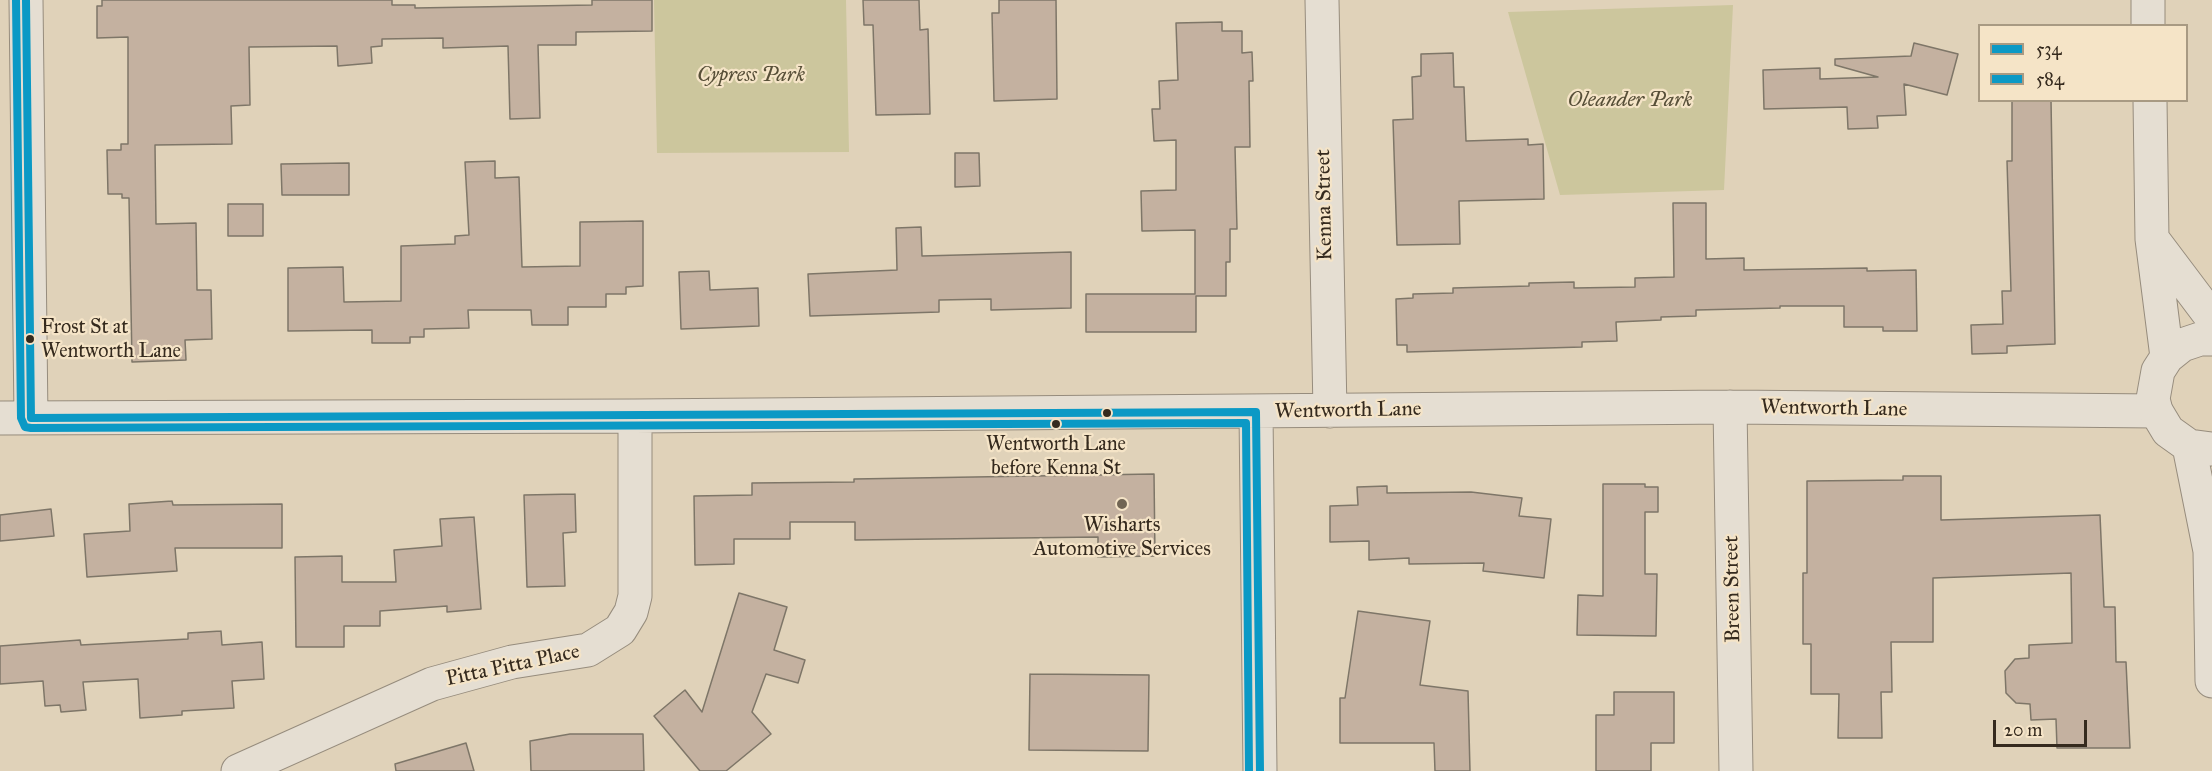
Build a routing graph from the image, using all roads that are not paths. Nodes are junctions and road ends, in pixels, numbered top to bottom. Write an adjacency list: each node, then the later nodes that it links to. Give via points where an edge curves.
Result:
1 (26, 0): 15 (street)
2 (1322, 0): 11 (street, Kenna Street)
3 (2148, 0): 4 (street)
4 (2148, 24)
5 (2150, 102): 6 (street)
6 (2152, 239): 7 (street); 9 (street)
7 (2212, 318)
8 (2212, 339): 9 (street, via 2182,345)
9 (2167, 357): 12 (street, via 2154,386)
10 (1730, 407): 11 (street, Wentworth Lane); 12 (street, Wentworth Lane); 21 (street, Breen Street)
11 (1330, 411): 13 (street, Wentworth Lane)
12 (2156, 411): 16 (street, via 2168,431)
13 (1256, 412): 14 (street, Wentworth Lane); 20 (street)
14 (634, 416): 15 (street, Wentworth Lane); 19 (street, Pitta Pitta Place, via 635,596 620,630 588,650 512,662 432,684)
15 (15, 418)
16 (2201, 447): 17 (street)
17 (2211, 547): 18 (street)
18 (2212, 681)
19 (237, 771)
20 (1260, 771)
21 (1736, 771)

